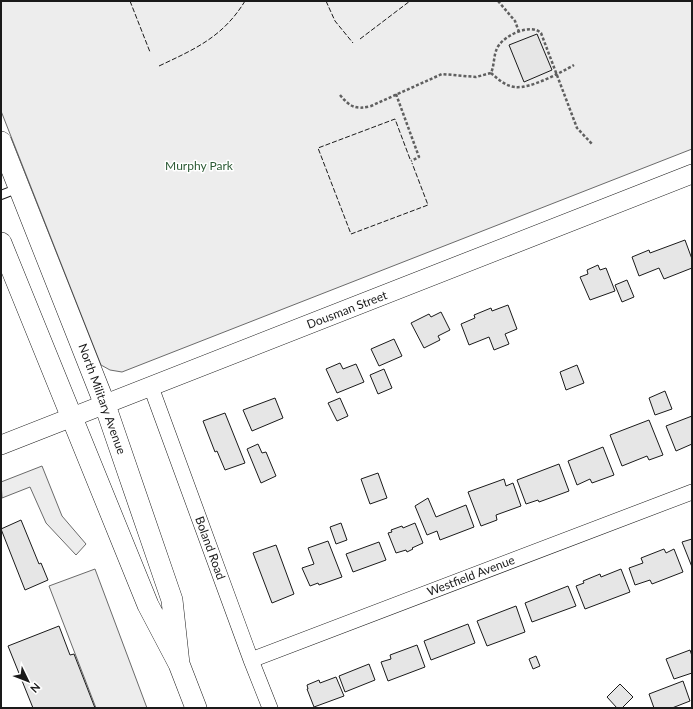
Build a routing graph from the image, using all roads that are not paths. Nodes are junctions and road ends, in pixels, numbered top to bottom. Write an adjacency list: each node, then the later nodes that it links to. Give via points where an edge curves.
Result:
1 (1, 142): 3 (main road, North Military Avenue)
2 (692, 174): 5 (street, Dousman Street)
3 (10, 191): 6 (main road, North Military Avenue)
4 (1, 243): 7 (main road, North Military Avenue)
5 (151, 387): 6 (street, Dousman Street); 10 (street, Boland Road)
6 (105, 405): 7 (street, Dousman Street); 11 (main road, North Military Avenue, via 172,600)
7 (72, 418): 8 (street, Dousman Street); 11 (main road, North Military Avenue, via 148,605)
8 (1, 445)
9 (692, 492): 10 (street, Westfield Avenue)
10 (251, 660): 13 (street, Boland Road)
11 (179, 664): 12 (main road, North Military Avenue)
12 (196, 708)
13 (270, 708)

